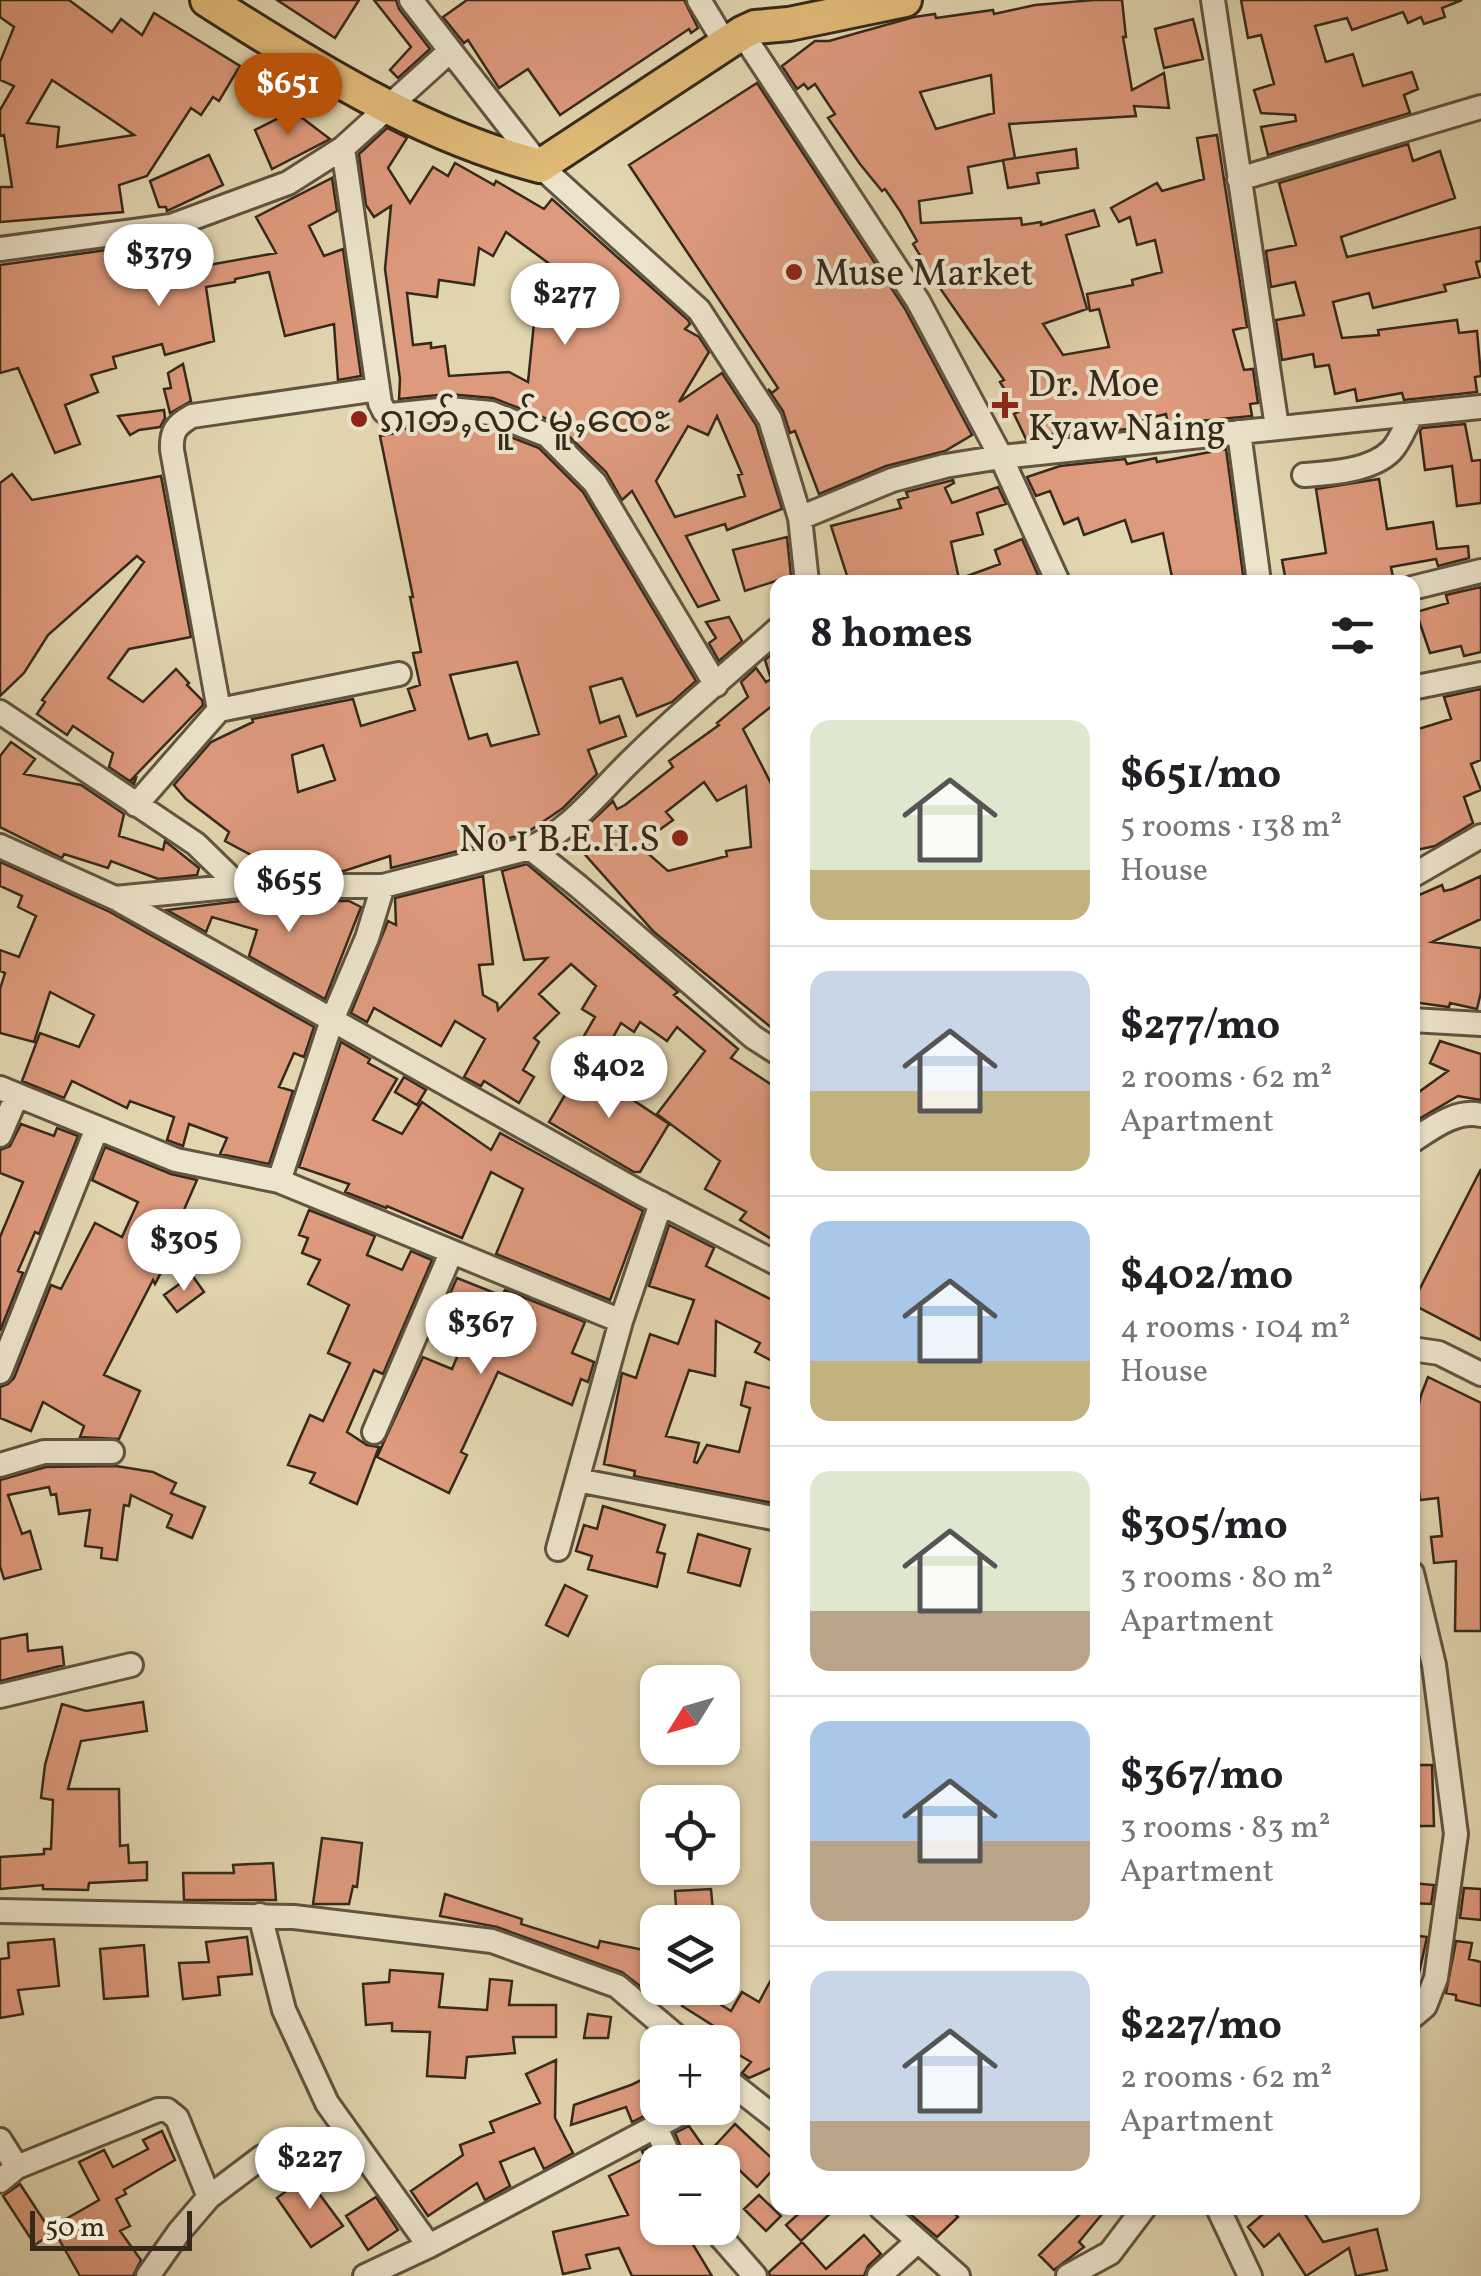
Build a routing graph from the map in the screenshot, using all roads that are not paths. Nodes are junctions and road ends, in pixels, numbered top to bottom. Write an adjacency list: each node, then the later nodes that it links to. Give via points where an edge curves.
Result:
1 (207, 0): 9 (highway)
2 (411, 0): 8 (street)
3 (700, 0): 7 (street)
4 (782, 0): 7 (highway)
5 (905, 0): 7 (highway)
6 (1212, 0): 13 (street)
7 (741, 34): 12 (highway); 20 (street, via 918,301)
8 (450, 51): 9 (street); 12 (street)
9 (389, 106): 11 (street); 12 (highway, via 487,152)
10 (1481, 107): 13 (street)
11 (343, 148): 14 (street, via 288,183 170,226); 15 (street)
12 (540, 166): 22 (street, via 698,310 770,419)
13 (1239, 179): 18 (street)
14 (0, 249)
15 (378, 390): 31 (street, via 391,415 449,409 491,414 547,435 595,483); 33 (street, via 192,416 171,436)
16 (1481, 407): 17 (street)
17 (1412, 414): 18 (street); 21 (street, via 1391,450 1374,461)
18 (1277, 427): 19 (street)
19 (1239, 432): 20 (street); 26 (street)
20 (1000, 457): 22 (street, via 892,480); 25 (street)
21 (1304, 475)
22 (800, 518): 24 (street)
23 (1481, 571): 27 (street)
24 (806, 575)
25 (1055, 575)
26 (1258, 575)
27 (1420, 586)
28 (770, 637): 31 (street)
29 (399, 674): 33 (street)
30 (1481, 674): 32 (street)
31 (716, 686): 38 (street, via 574,818)
32 (1420, 686)
33 (219, 710): 35 (street)
34 (0, 712): 35 (street)
35 (136, 805): 40 (street, via 196,844)
36 (1481, 836): 39 (street)
37 (0, 846): 42 (street)
38 (530, 848): 41 (street); 46 (street)
39 (1420, 871)
40 (239, 886): 41 (street); 42 (street)
41 (383, 886): 43 (street)
42 (115, 898): 43 (street)
43 (332, 1020): 52 (street); 53 (street)
44 (1420, 1020): 45 (street)
45 (1481, 1024)
46 (770, 1049)
47 (9, 1092): 49 (street); 50 (street)
48 (1481, 1115): 51 (street, via 1448,1119)
49 (97, 1128): 52 (street, via 176,1160); 58 (street)
50 (0, 1135)
51 (1420, 1136)
52 (279, 1181): 54 (street)
53 (661, 1203): 55 (street); 56 (street)
54 (451, 1253): 56 (street); 60 (street)
55 (770, 1260)
56 (621, 1321): 63 (street)
57 (1420, 1350): 59 (street)
58 (0, 1372)
59 (1481, 1374)
60 (374, 1432)
61 (112, 1452): 62 (street, via 44,1452)
62 (0, 1464)
63 (577, 1480): 64 (street); 65 (street)
64 (770, 1517)
65 (558, 1549)
66 (1420, 1607): 71 (street, via 1456,1834 1436,1978)
67 (131, 1665): 68 (street)
68 (0, 1696)
69 (0, 1911): 70 (street)
70 (260, 1915): 72 (street, via 492,1941 616,1986); 87 (street, via 284,2010 328,2103)
71 (1420, 2010)
72 (663, 2025)
73 (740, 2093): 74 (street)
74 (770, 2114)
75 (661, 2125): 76 (street)
76 (656, 2128): 78 (street); 87 (street)
77 (0, 2140): 80 (street)
78 (664, 2145)
79 (262, 2157): 81 (street)
80 (8, 2174): 81 (street, via 167,2110 177,2118)
81 (208, 2197): 88 (street)
82 (889, 2215): 85 (street)
83 (1139, 2215): 93 (street, via 1110,2252)
84 (1221, 2215): 94 (street)
85 (918, 2241): 91 (street); 92 (street)
86 (728, 2245): 90 (street)
87 (429, 2246): 89 (street)
88 (148, 2276)
89 (365, 2276)
90 (755, 2276)
91 (879, 2276)
92 (958, 2276)
93 (1068, 2276)
94 (1250, 2276)

